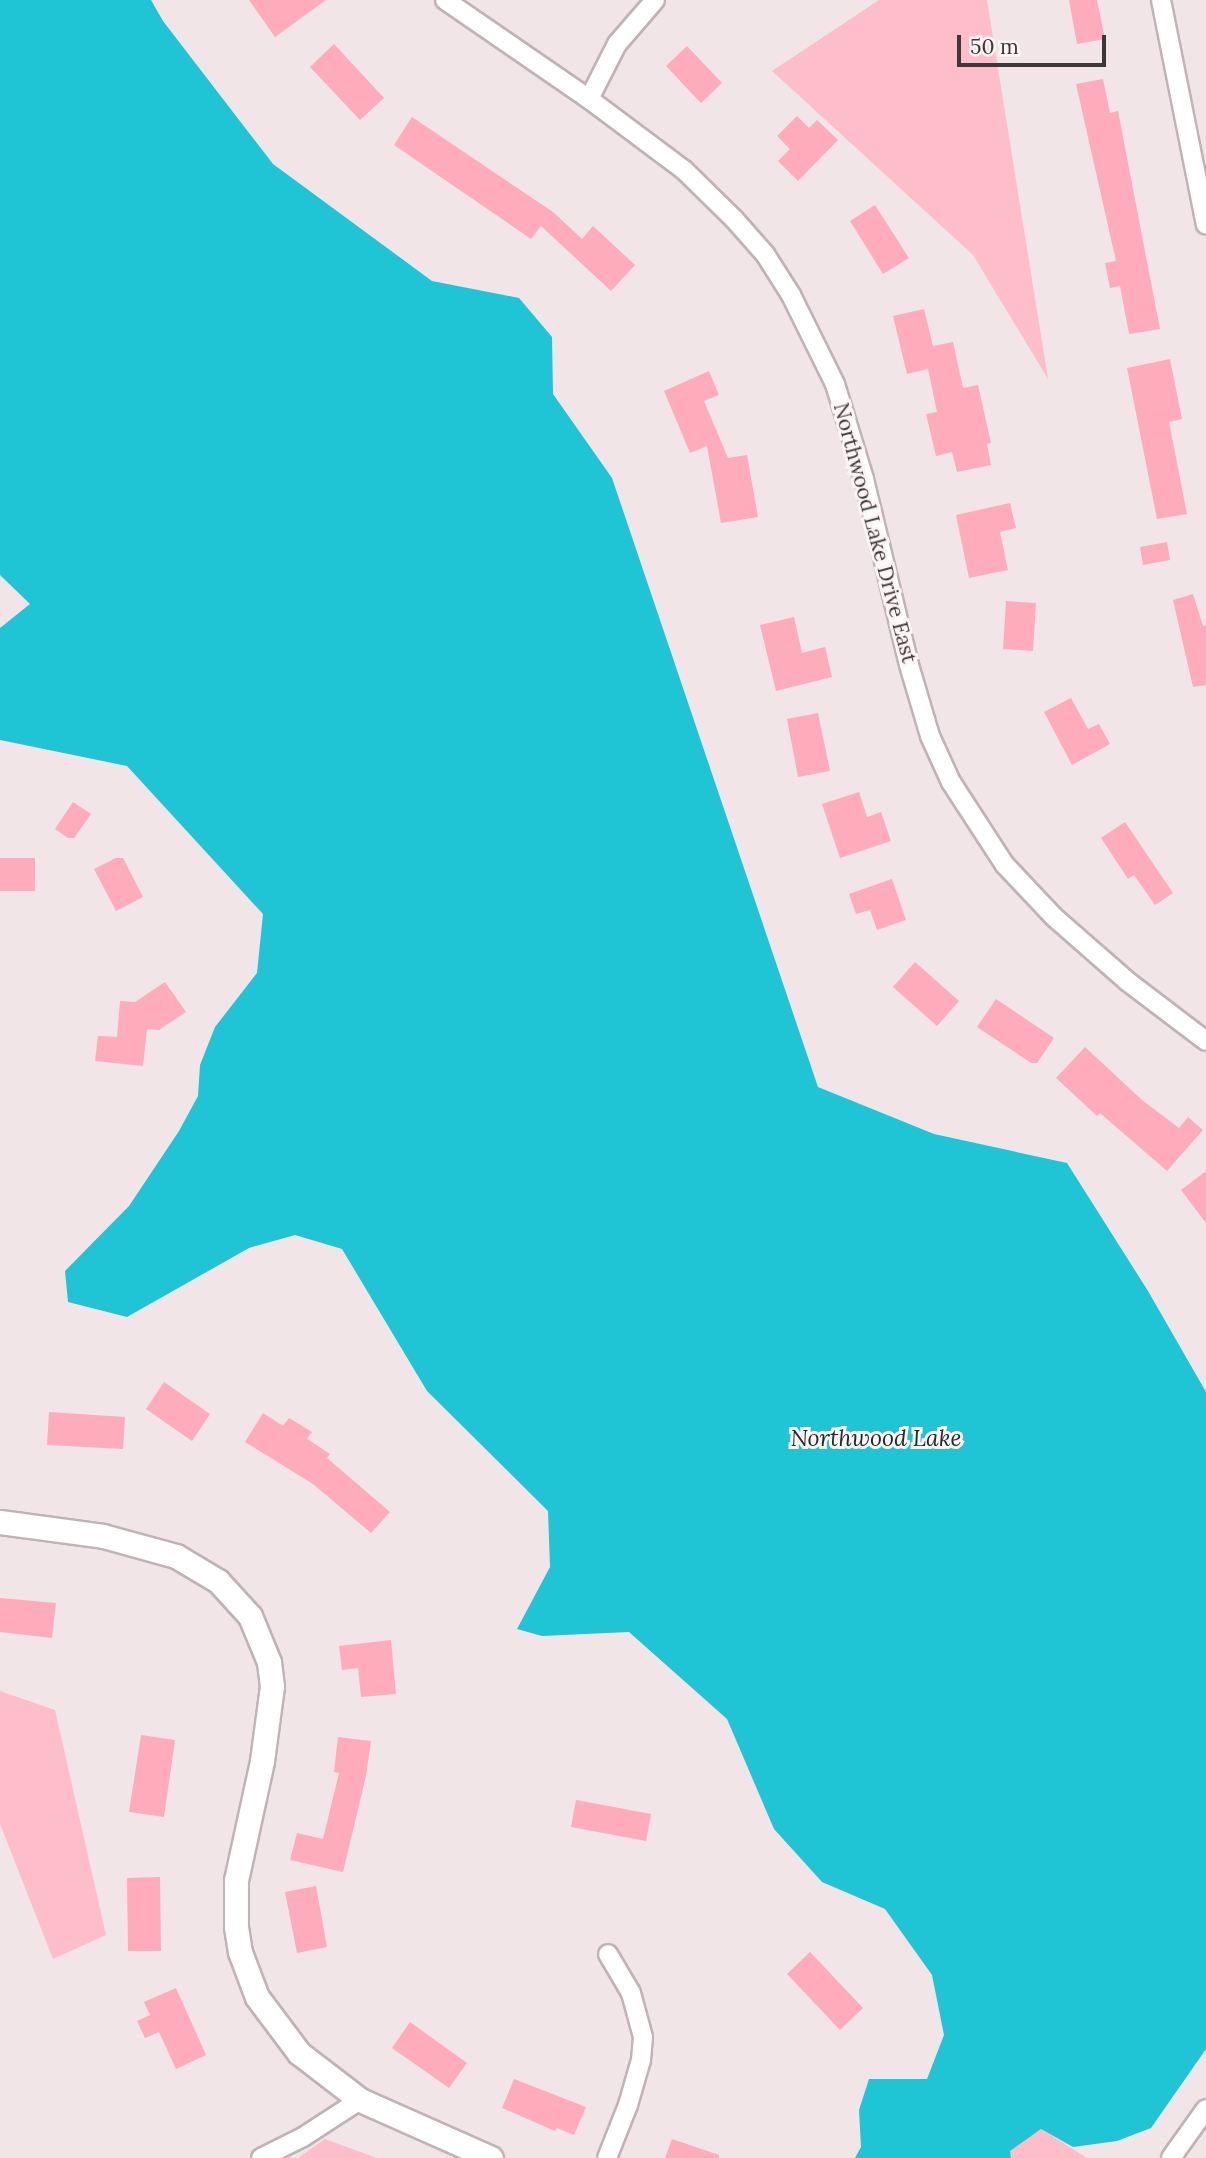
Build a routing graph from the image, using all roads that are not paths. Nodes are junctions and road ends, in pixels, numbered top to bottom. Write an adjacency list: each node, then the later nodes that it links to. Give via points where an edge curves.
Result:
1 (445, 0): 4 (street, Northwood Lake Drive East)
2 (655, 0): 4 (street, via 617,44)
3 (1161, 0): 5 (street)
4 (589, 99): 6 (street, Northwood Lake Drive East, via 684,170 765,254 791,295 844,407 930,736 976,825 1004,865 1054,917)
5 (1206, 225)
6 (1206, 1041)
7 (0, 1522): 9 (street, via 103,1536 176,1556 218,1581 250,1616 269,1661 272,1686 262,1761 236,1880 240,1952 257,1997 284,2036)
8 (608, 1954): 13 (street, via 631,1993 643,2037 628,2105)
9 (360, 2100): 11 (street); 12 (street)
10 (1206, 2109): 14 (street)
11 (261, 2158)
12 (491, 2158)
13 (607, 2158)
14 (1171, 2158)

